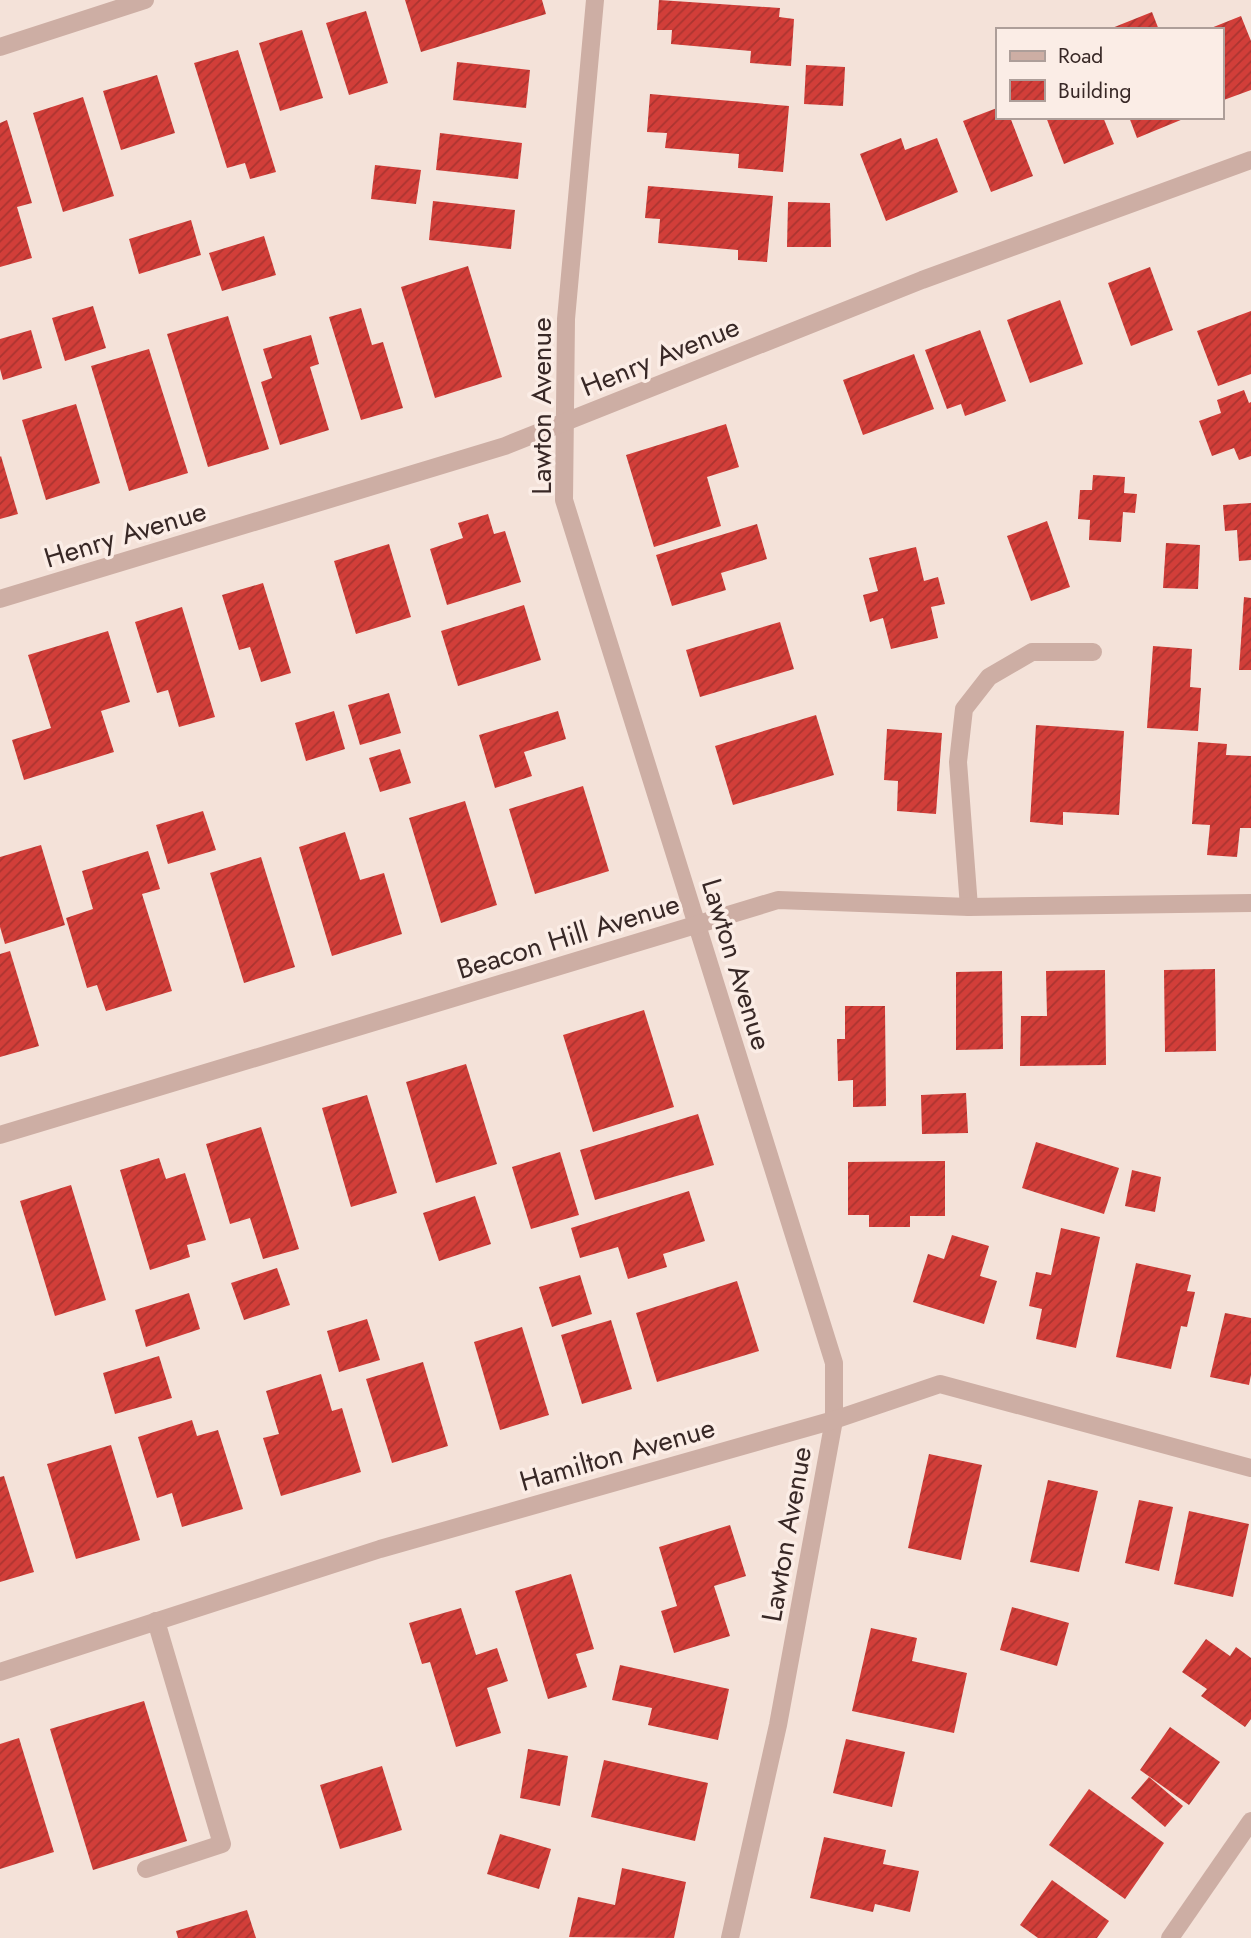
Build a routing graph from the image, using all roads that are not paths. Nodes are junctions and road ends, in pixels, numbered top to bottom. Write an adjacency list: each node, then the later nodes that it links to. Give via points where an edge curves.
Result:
1 (145, 0): 3 (street)
2 (595, 0): 5 (street, Lawton Avenue, via 566,318)
3 (0, 47)
4 (1248, 167): 5 (street, Henry Avenue, via 922,280)
5 (565, 422): 6 (street, Henry Avenue, via 505,446); 10 (street, Lawton Avenue, via 564,500)
6 (0, 599)
7 (1093, 652): 9 (street, via 1031,652 989,677 964,709 958,762)
8 (1251, 903): 9 (street, Beacon Hill Avenue)
9 (970, 907): 10 (street, Beacon Hill Avenue, via 778,900)
10 (696, 925): 11 (street, Beacon Hill Avenue); 12 (street, Lawton Avenue, via 834,1363)
11 (0, 1135)
12 (834, 1420): 13 (street, Hamilton Avenue, via 940,1384); 14 (street, Hamilton Avenue, via 380,1549); 18 (street, Lawton Avenue, via 778,1725)
13 (1251, 1468)
14 (156, 1621): 15 (street, Hamilton Avenue); 17 (street, via 222,1844)
15 (0, 1672)
16 (1251, 1821): 19 (street)
17 (146, 1870)
18 (730, 1938)
19 (1170, 1938)

